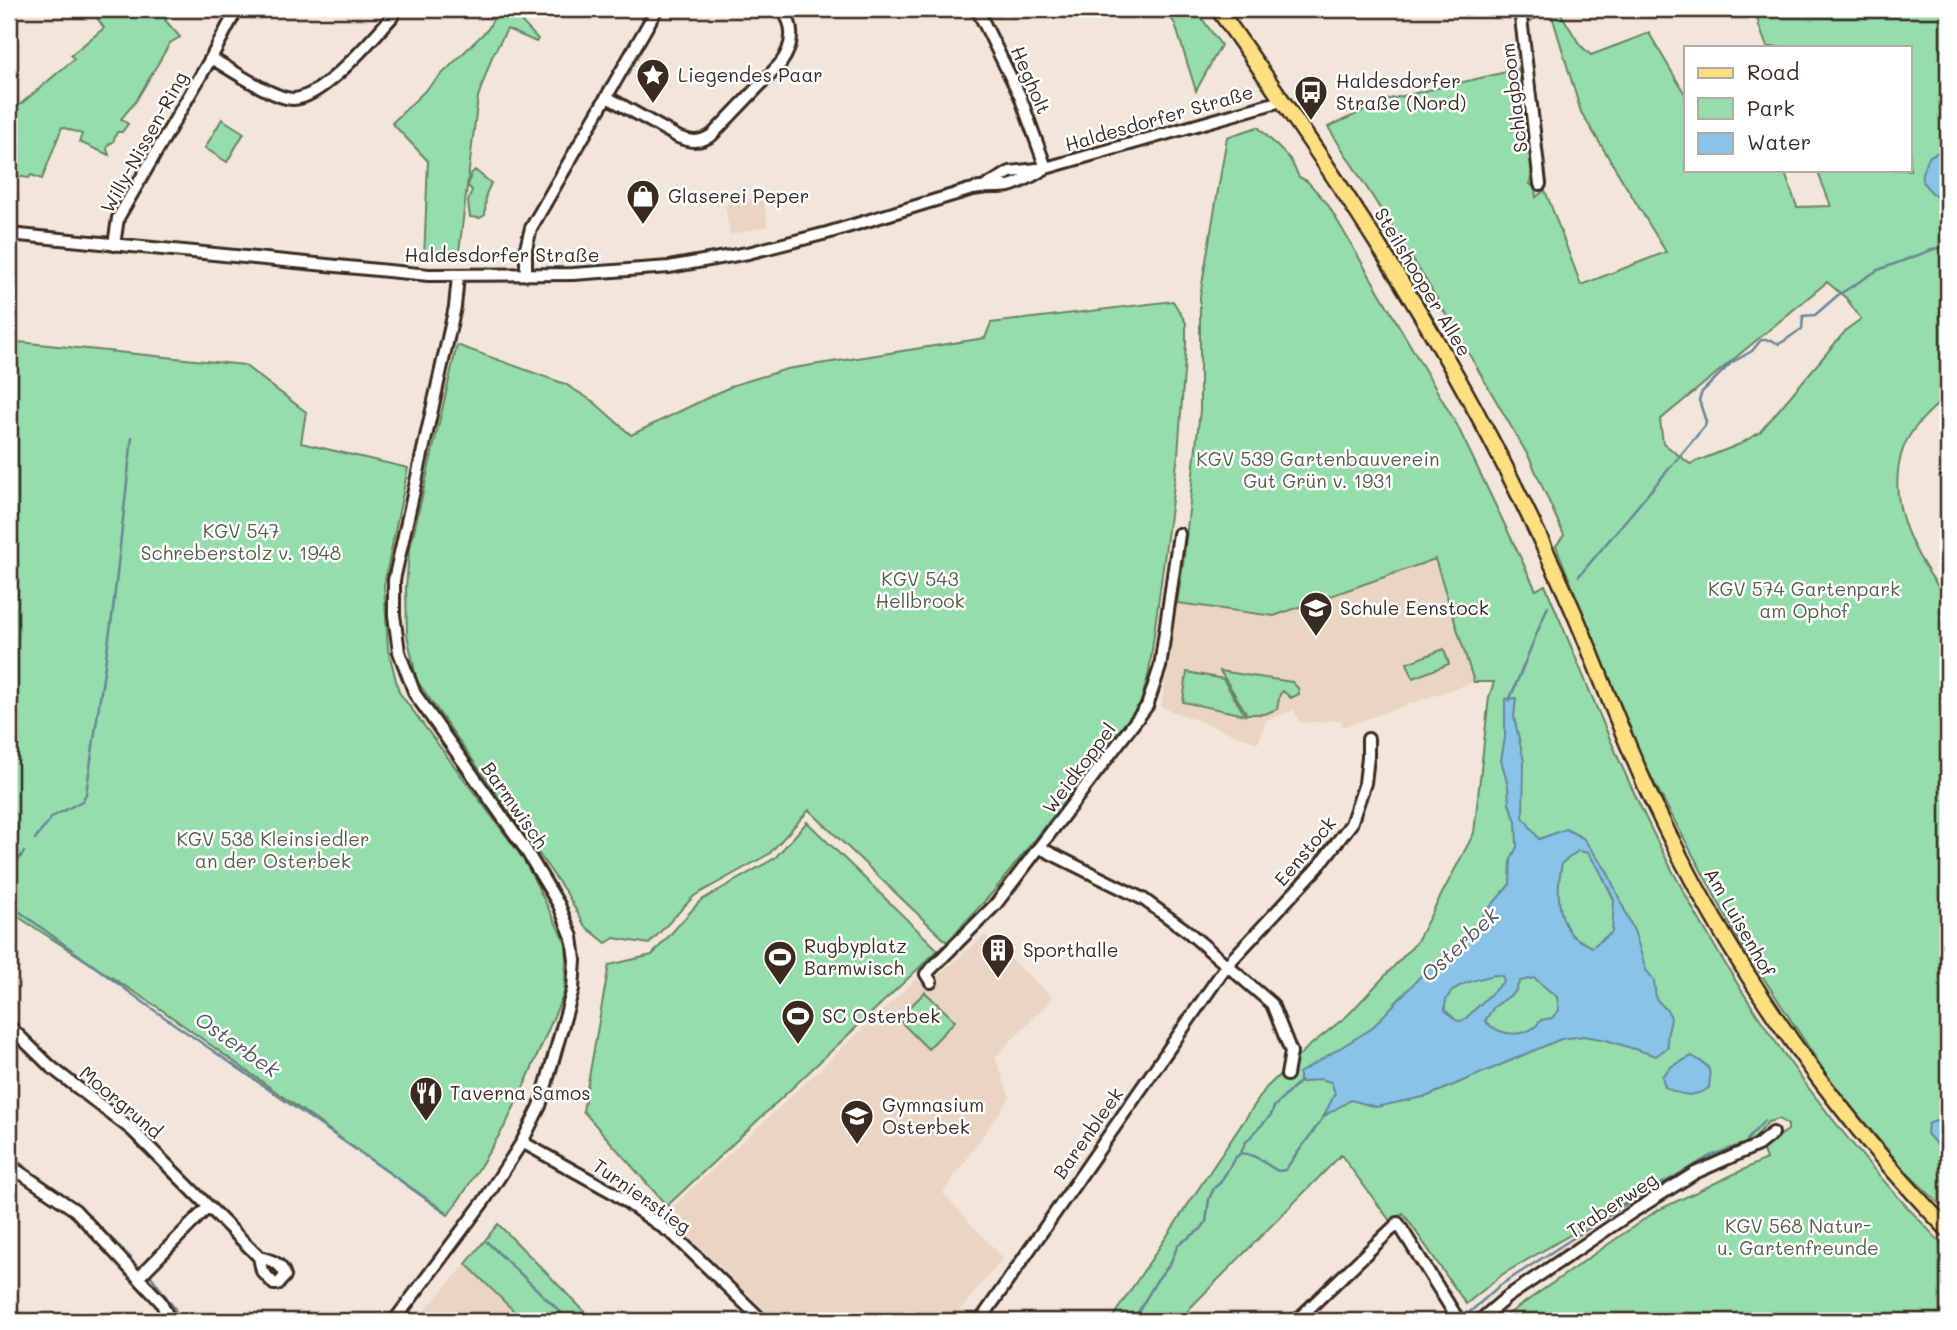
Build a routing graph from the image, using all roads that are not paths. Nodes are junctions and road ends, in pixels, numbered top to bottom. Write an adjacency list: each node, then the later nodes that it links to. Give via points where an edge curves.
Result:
1 (14, 9): 9 (street)
2 (237, 9): 10 (street, Willy-Nissen-Ring)
3 (396, 9): 10 (street, Willy-Nissen-Ring, via 338,72 317,92 304,97 291,99 270,91)
4 (657, 9): 11 (street)
5 (781, 9): 11 (street, via 791,29 785,58 704,140 678,137)
6 (977, 9): 13 (street, Hegholt, via 1020,96)
7 (1218, 9): 12 (main road, Steilshooper Allee)
8 (1520, 9): 14 (street, Schlagboom)
9 (9, 14)
10 (211, 58): 16 (street, Willy-Nissen-Ring, via 118,218)
11 (607, 97): 17 (street, via 531,228)
12 (1281, 101): 13 (street, Haldesdorfer Straße); 20 (main road, Steilshooper Allee, via 1362,218 1434,336)
13 (1046, 168): 17 (street, Haldesdorfer Straße, via 1017,170 986,186 726,257 669,267)
14 (1540, 184)
15 (9, 234): 16 (street, Haldesdorfer Straße)
16 (114, 245): 18 (street, Haldesdorfer Straße)
17 (526, 275): 18 (street, Haldesdorfer Straße)
18 (458, 276): 28 (street, Barmwisch, via 394,580 394,615 399,652 415,694 524,847 559,905 572,937 573,989 544,1095)
19 (1179, 534): 22 (street, Weidkoppel, via 1160,667 1147,706)
20 (1566, 593): 31 (main road, Am Luisenhof, via 1652,800 1730,947 1818,1078 1878,1154)
21 (1368, 738): 23 (street, Eenstock, via 1365,782 1351,824 1318,867)
22 (1040, 848): 23 (street, via 1143,899); 24 (street, Weidkoppel, via 996,904 926,974)
23 (1227, 965): 26 (street, via 1272,1004 1292,1052); 39 (street, Barenbleek)
24 (931, 982)
25 (9, 1026): 30 (street, Moorgrund, via 51,1067 132,1130)
26 (1287, 1075)
27 (1773, 1133): 42 (street, Traberweg, via 1631,1213)
28 (522, 1142): 37 (street, Barmwisch, via 447,1253); 38 (street, Turnierstieg, via 612,1192 675,1236)
29 (9, 1165): 33 (street, via 75,1210)
30 (208, 1207): 32 (street, Moorgrund); 33 (street)
31 (1948, 1230)
32 (259, 1257)
33 (139, 1277): 36 (street, via 162,1303)
34 (9, 1318): 35 (street)
35 (16, 1321)
36 (170, 1321)
37 (394, 1321)
38 (763, 1321)
39 (980, 1321)
40 (1296, 1321): 41 (street, via 1398,1223)
41 (1460, 1321)
42 (1479, 1321)

